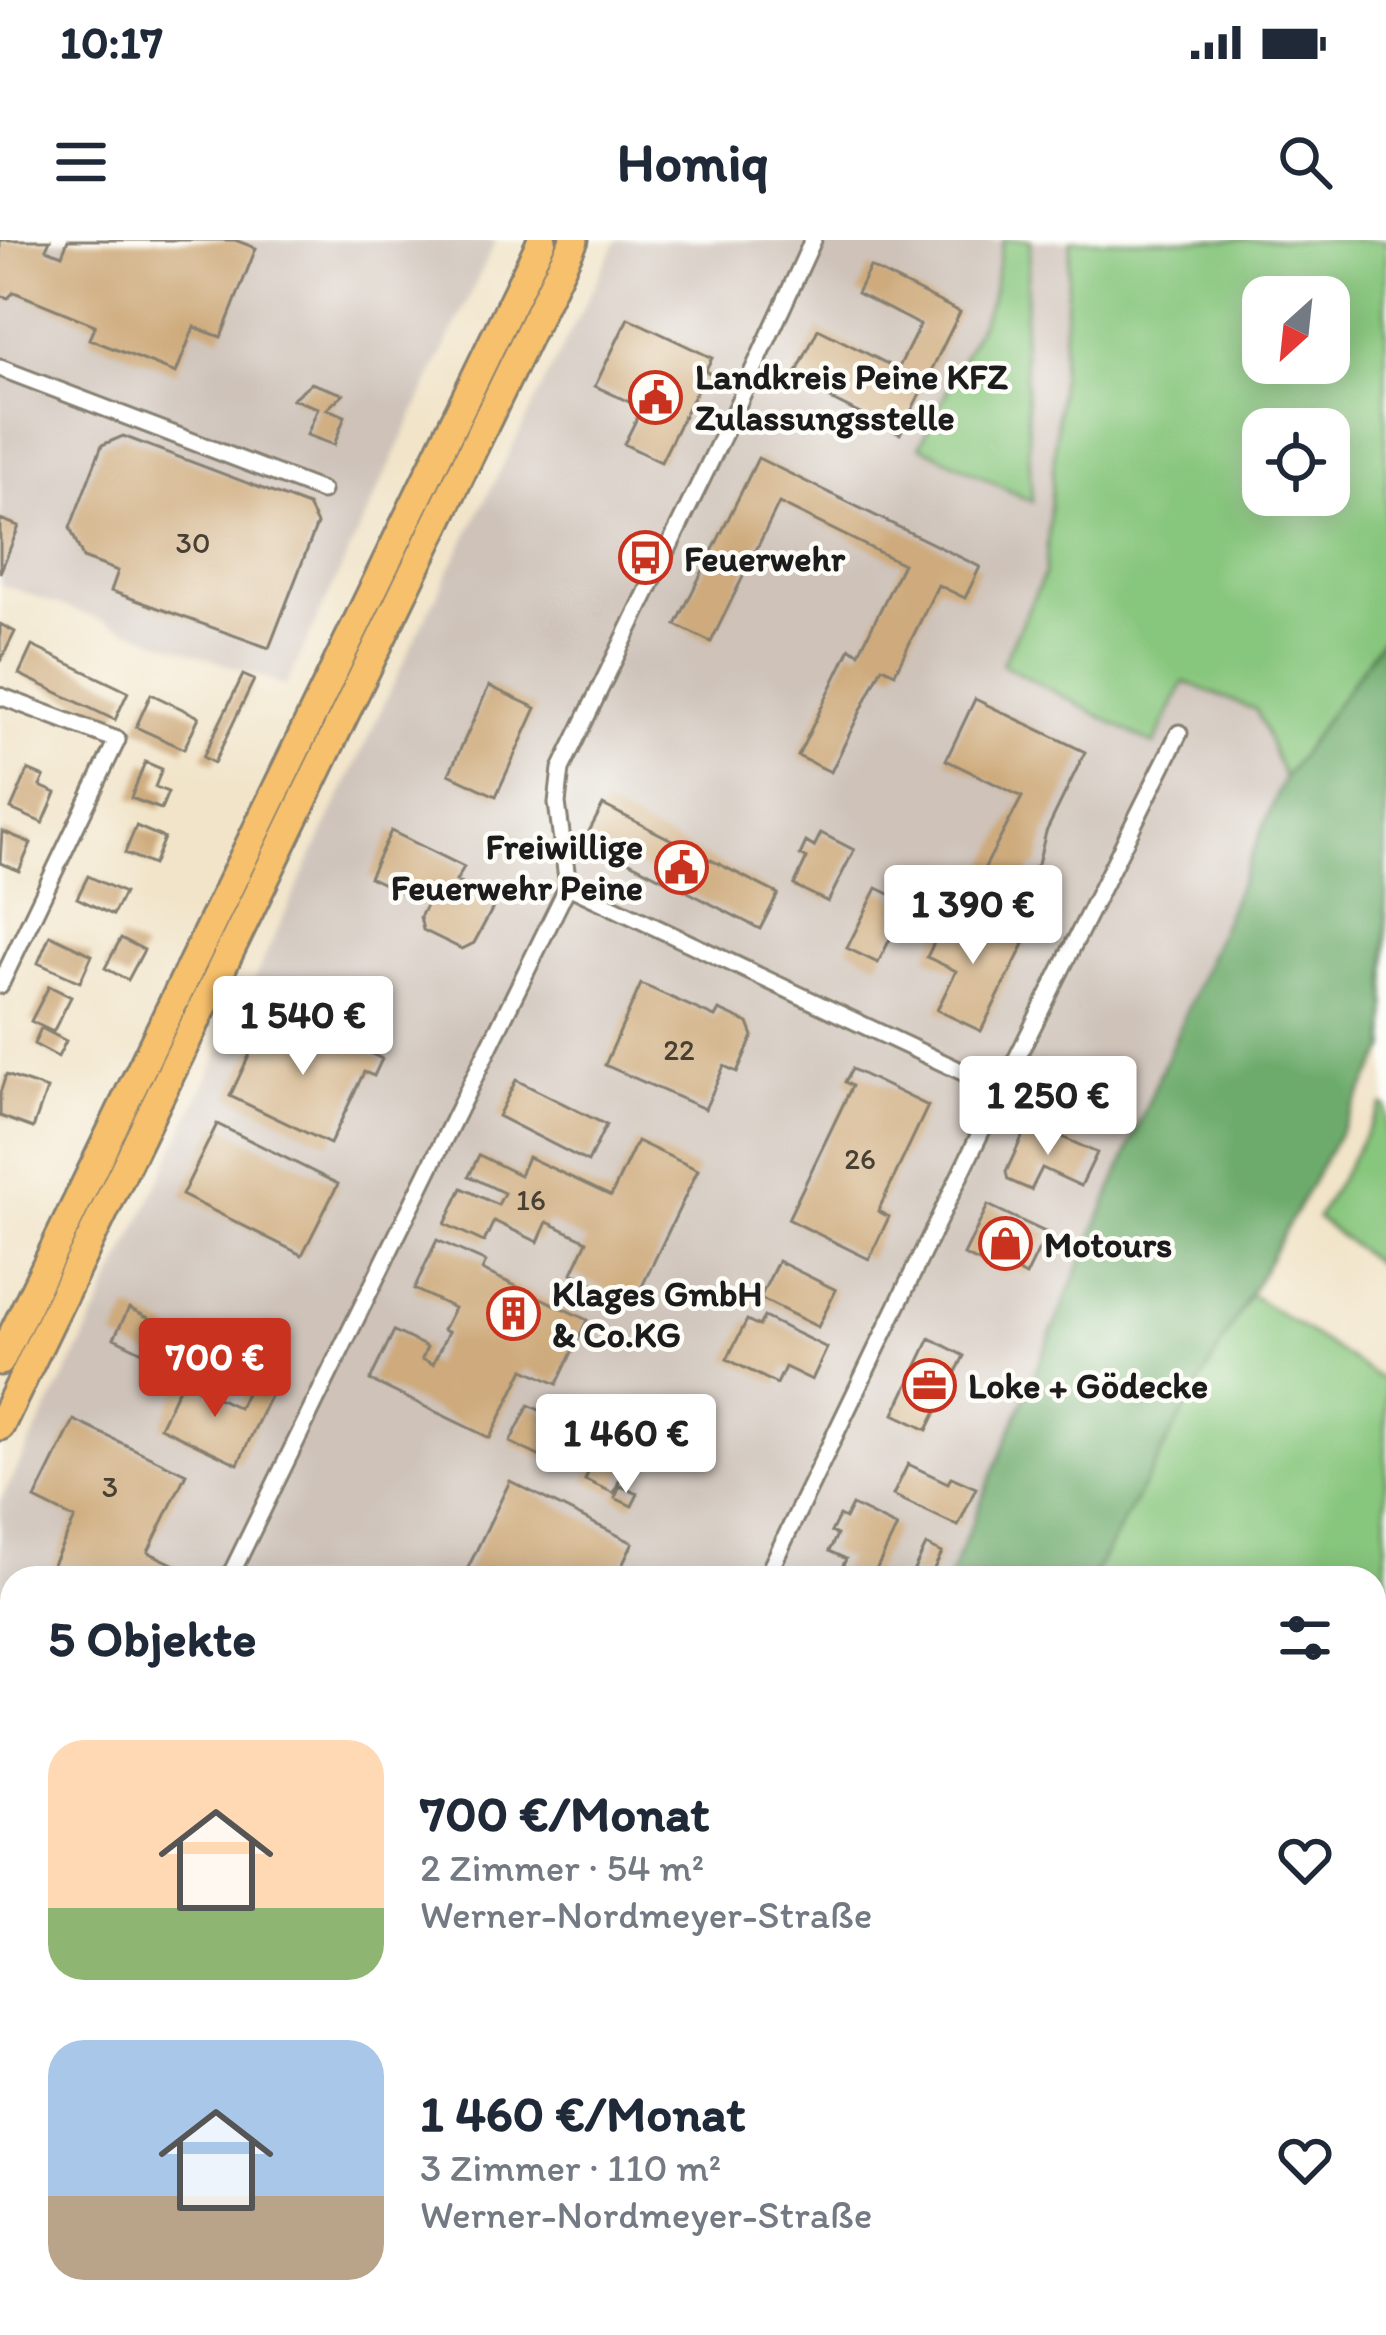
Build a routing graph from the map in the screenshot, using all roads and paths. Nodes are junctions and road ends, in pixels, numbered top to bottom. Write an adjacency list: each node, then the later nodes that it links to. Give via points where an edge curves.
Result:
1 (542, 240): 11 (highway)
2 (574, 240): 12 (highway)
3 (813, 240): 8 (street, via 561,769 557,803)
4 (0, 368): 5 (street)
5 (322, 491)
6 (0, 696): 9 (street, via 117,740)
7 (1179, 734): 10 (street)
8 (568, 886): 10 (street); 13 (street)
9 (0, 986)
10 (1001, 1090): 14 (street)
11 (0, 1361)
12 (0, 1426)
13 (235, 1566)
14 (772, 1566)

